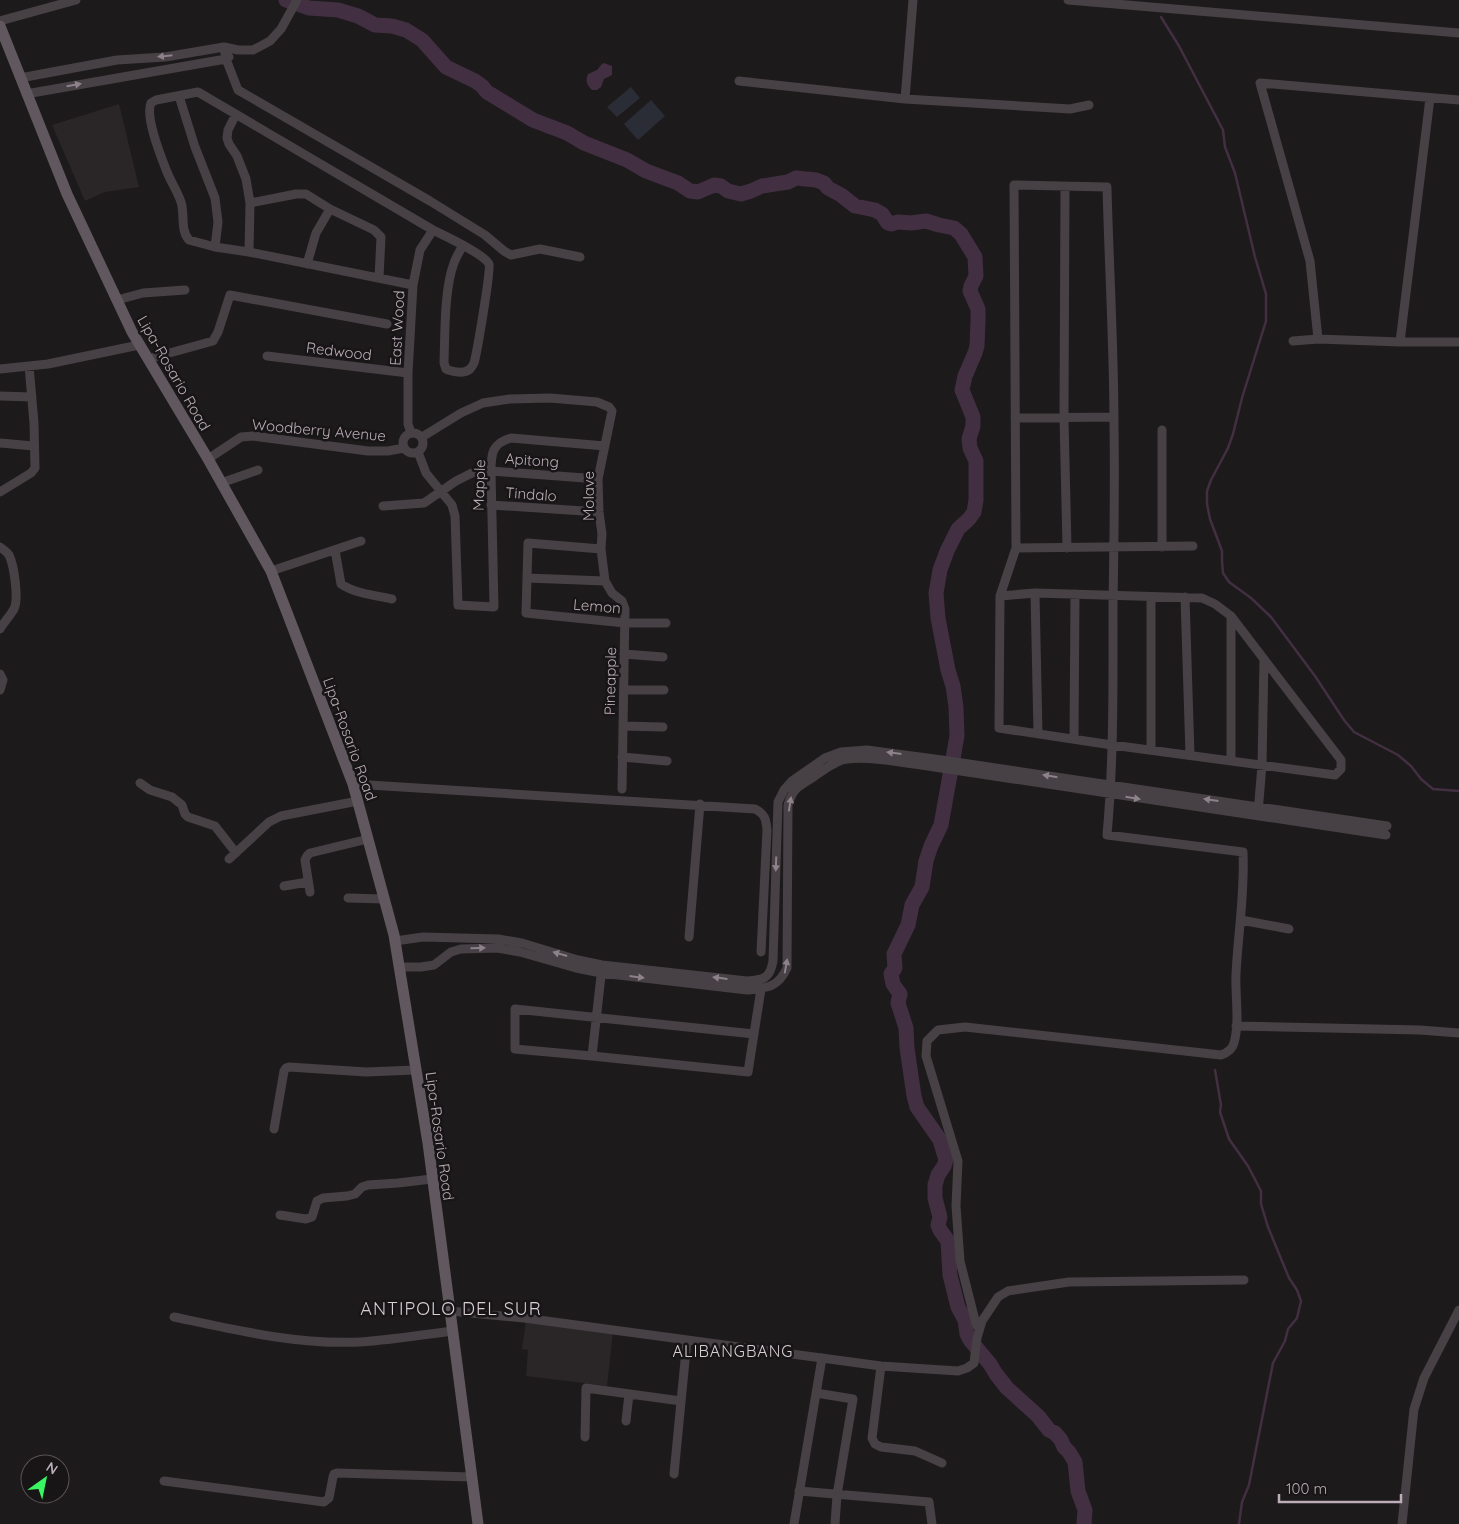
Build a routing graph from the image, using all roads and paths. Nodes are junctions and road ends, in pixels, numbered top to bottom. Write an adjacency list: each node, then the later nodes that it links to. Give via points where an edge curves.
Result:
1 (76, 0): 5 (street)
2 (297, 0): 9 (street, via 281,29 270,41 254,50)
3 (913, 0): 18 (street)
4 (1068, 0): 7 (street)
5 (0, 21)
6 (0, 26): 13 (main road, Lipa-Rosario Road)
7 (1459, 33)
8 (224, 47): 9 (street); 10 (street, one-way to 10); 11 (street)
9 (238, 50): 11 (street)
10 (143, 58): 12 (street); 13 (street)
11 (226, 60): 12 (street); 29 (street, via 238,90 430,201 511,255 540,249)
12 (146, 73): 15 (street, one-way to 12)
13 (20, 78): 15 (main road, Lipa-Rosario Road)
14 (739, 81): 18 (street)
15 (26, 94): 34 (main road, Lipa-Rosario Road)
16 (179, 96): 21 (street, via 198,92); 27 (street, via 215,198 218,222); 27 (street, via 154,101 149,113 165,167 182,204 187,237)
17 (1430, 98): 19 (street); 36 (street, via 1260,83 1310,261); 38 (street)
18 (905, 99): 20 (street, via 1070,109)
19 (1459, 100)
20 (1089, 105)
21 (236, 114): 23 (street, via 227,138 246,179); 25 (street)
22 (1065, 186): 48 (street, via 1107,187); 49 (street, via 1014,186); 50 (street)
23 (250, 203): 24 (street, via 306,194); 28 (street)
24 (330, 209): 30 (street, via 316,232); 31 (street, via 379,234 382,240)
25 (433, 230): 26 (street); 32 (street, East Wood, via 420,250)
26 (463, 245): 26 (street, via 454,264 446,306 444,366 448,370 464,372 474,362 490,267 484,258)
27 (215, 247): 28 (street)
28 (249, 252): 30 (street)
29 (580, 257)
30 (307, 264): 31 (street)
31 (379, 278): 32 (street)
32 (413, 285): 45 (street, East Wood)
33 (185, 290): 34 (street, via 143,293)
34 (116, 300): 40 (main road, Lipa-Rosario Road)
35 (387, 324): 42 (street, via 230,295 213,341)
36 (1318, 339): 37 (street); 38 (street)
37 (1293, 341)
38 (1400, 342): 39 (street)
39 (1459, 342)
40 (139, 345): 42 (main road, Lipa-Rosario Road); 43 (street)
41 (267, 356): 45 (street, Redwood)
42 (148, 359): 59 (main road, Lipa-Rosario Road)
43 (29, 366): 44 (street); 47 (street)
44 (0, 369)
45 (408, 373): 52 (street, East Wood)
46 (0, 396): 47 (street)
47 (32, 397): 55 (street)
48 (1114, 417): 50 (street); 75 (street)
49 (1015, 418): 50 (street); 73 (street)
50 (1064, 418): 74 (street)
51 (1162, 430): 72 (street)
52 (410, 433): 53 (street); 57 (street, via 404,438)
53 (422, 437): 56 (street, Molave, via 483,404 510,398 550,398 597,402 609,407 612,411); 58 (street, via 424,446)
54 (0, 443): 55 (street)
55 (34, 446): 65 (street, via 35,464 31,473)
56 (605, 446): 61 (street, Mapple, via 511,438 502,440 495,447); 62 (street, Molave)
57 (404, 448): 58 (street, via 412,453); 59 (street, Woodberry Avenue, via 368,451 253,436 241,437)
58 (418, 452): 64 (street, via 426,473)
59 (208, 459): 63 (main road, Lipa-Rosario Road)
60 (258, 470): 63 (street)
61 (491, 471): 62 (street, Apitong); 64 (street, Apitong, via 472,473); 66 (street, Mapple)
62 (598, 479): 68 (street, Molave)
63 (221, 483): 78 (main road, Lipa-Rosario Road)
64 (441, 490): 66 (street, Mapple, via 452,505 455,516 458,605 494,606); 67 (street, Apitong, via 424,503)
65 (0, 492)
66 (491, 505): 68 (street, Tindalo)
67 (382, 506)
68 (599, 512): 76 (street, Molave)
69 (361, 541): 77 (street)
70 (1193, 546): 72 (street)
71 (0, 547): 91 (street, via 10,557 16,602)
72 (1162, 547): 75 (street)
73 (1016, 548): 74 (street); 83 (street)
74 (1066, 548): 75 (street)
75 (1114, 548): 84 (street)
76 (600, 549): 79 (street, via 528,543); 80 (street, Molave)
77 (335, 550): 78 (street); 87 (street, via 341,584 358,592)
78 (271, 571): 112 (main road, Lipa-Rosario Road)
79 (527, 578): 80 (street); 89 (street, Lemon, via 526,613)
80 (604, 581): 89 (street, Pineapple, via 622,601)
81 (1035, 593): 82 (street); 83 (street); 101 (street)
82 (1075, 594): 84 (street); 102 (street)
83 (1000, 596): 101 (street, via 999,728)
84 (1113, 596): 85 (street); 103 (street)
85 (1151, 596): 86 (street); 104 (street)
86 (1184, 598): 88 (street, via 1202,598); 105 (street)
87 (392, 599)
88 (1231, 616): 94 (street); 108 (street)
89 (625, 622): 90 (street, Lemon); 92 (street, Pineapple)
90 (666, 623)
91 (0, 629)
92 (624, 654): 93 (street); 97 (street, Pineapple)
93 (663, 657)
94 (1264, 660): 110 (street); 110 (street, via 1341,760 1341,769 1335,775)
95 (0, 674): 96 (street, via 3,680)
96 (0, 690)
97 (624, 690): 98 (street); 99 (street, Pineapple)
98 (664, 690)
99 (623, 726): 100 (street); 106 (street, Pineapple)
100 (663, 727)
101 (1038, 734): 102 (street)
102 (1074, 739): 103 (street)
103 (1112, 745): 104 (street); 114 (street)
104 (1151, 750): 105 (street)
105 (1190, 755): 108 (street)
106 (622, 757): 107 (street); 113 (street, Pineapple)
107 (667, 761)
108 (1231, 761): 110 (street)
109 (941, 764): 114 (street); 133 (street, one-way to 133, via 867,750 841,752 825,758 784,790 778,802 773,961 771,972 762,980); 134 (street, one-way to 109, via 776,984 784,977 787,968 788,806 791,794 829,766 843,760 867,758)
110 (1262, 765): 117 (street)
111 (140, 783): 115 (street, via 172,797 182,805 188,817 215,826 232,856 269,822 281,816)
112 (353, 784): 115 (main road, Lipa-Rosario Road); 116 (street)
113 (622, 789)
114 (1111, 790): 117 (street); 125 (street, via 1107,835 1243,852)
115 (358, 801): 119 (main road, Lipa-Rosario Road)
116 (700, 804): 127 (street); 131 (street, via 755,809 766,818)
117 (1258, 812): 118 (street)
118 (1387, 831)
119 (368, 838): 120 (street, via 310,853 305,860); 124 (main road, Lipa-Rosario Road)
120 (308, 882): 121 (street); 122 (street)
121 (284, 886)
122 (310, 892)
123 (348, 898): 124 (street)
124 (384, 899): 129 (main road, Lipa-Rosario Road)
125 (1240, 920): 126 (street); 136 (street)
126 (1289, 929)
127 (689, 937)
128 (448, 939): 129 (street); 130 (street); 133 (street, one-way to 128, via 522,943 498,939)
129 (395, 941): 132 (main road, Lipa-Rosario Road)
130 (451, 952): 132 (street, via 434,965); 133 (street, one-way to 133, via 461,948 497,948 576,968)
131 (761, 952)
132 (399, 967): 140 (main road, Lipa-Rosario Road)
133 (602, 969): 134 (street, one-way to 134, via 747,990); 135 (street)
134 (761, 988): 138 (street)
135 (596, 1018): 138 (street); 139 (street); 139 (street, via 515,1008 515,1049)
136 (1236, 1026): 137 (street); 148 (street, via 1234,1045 1230,1052 1221,1055 965,1027 938,1030 927,1041 926,1056 958,1161 956,1206 960,1261)
137 (1459, 1033)
138 (754, 1034): 139 (street, via 748,1072)
139 (592, 1056)
140 (416, 1070): 141 (street, via 366,1072 286,1068); 142 (main road, Lipa-Rosario Road)
141 (274, 1128)
142 (432, 1179): 143 (street, via 368,1185 355,1194 323,1198 317,1201 312,1217); 146 (main road, Lipa-Rosario Road)
143 (280, 1215)
144 (1244, 1280): 148 (street, via 1069,1282 1008,1291 998,1297 986,1312)
145 (1459, 1310): 168 (street, via 1424,1378 1414,1408)
146 (450, 1311): 149 (main road, Lipa-Rosario Road); 150 (street)
147 (174, 1317): 149 (street, via 301,1340 360,1342)
148 (979, 1328): 152 (street, via 974,1363 958,1371)
149 (452, 1331): 160 (main road, Lipa-Rosario Road)
150 (687, 1340): 151 (street); 155 (street)
151 (822, 1358): 152 (street); 153 (street)
152 (881, 1366): 158 (street, via 872,1438 875,1444 915,1452)
153 (816, 1393): 162 (street); 163 (street, via 853,1399)
154 (628, 1394): 155 (street); 156 (street); 157 (street, via 586,1388)
155 (681, 1401): 159 (street)
156 (626, 1421)
157 (585, 1437)
158 (942, 1463)
159 (674, 1474)
160 (471, 1477): 161 (street, via 337,1473 333,1477 329,1498 324,1502); 164 (main road, Lipa-Rosario Road)
161 (164, 1481)
162 (799, 1491): 163 (street); 165 (street)
163 (837, 1495): 166 (street); 167 (street, via 929,1502)
164 (478, 1524)
165 (794, 1524)
166 (835, 1524)
167 (932, 1524)
168 (1402, 1524)

